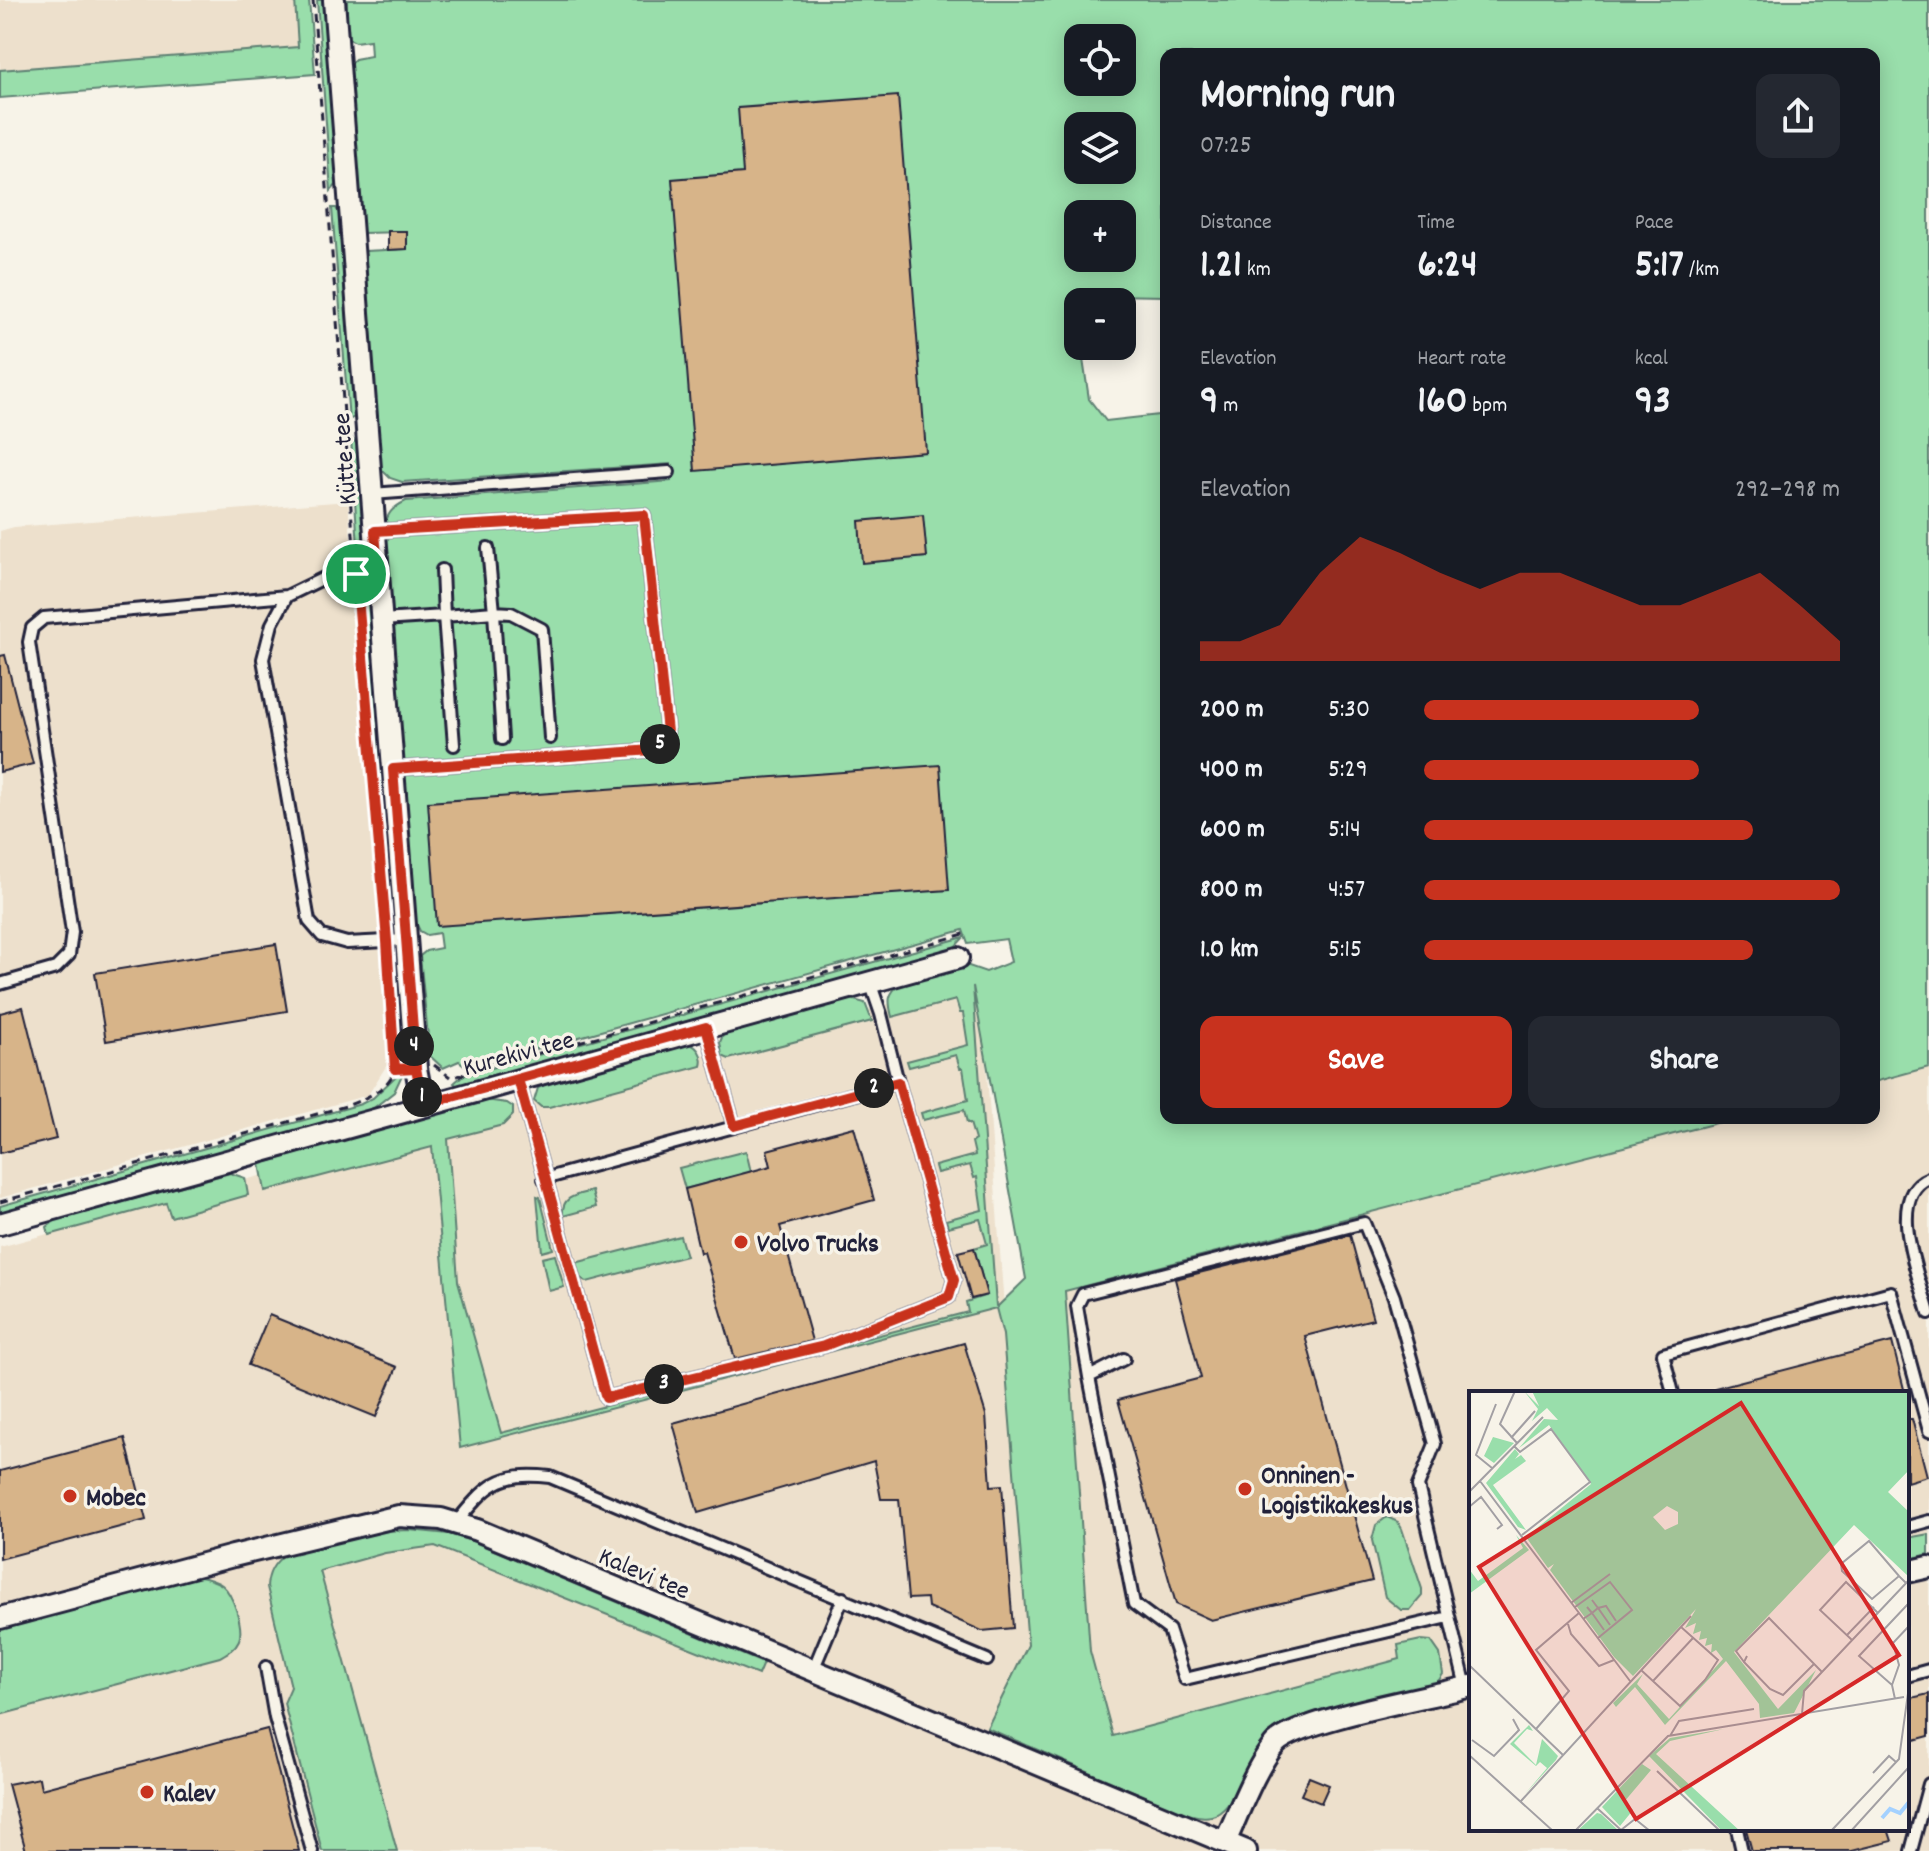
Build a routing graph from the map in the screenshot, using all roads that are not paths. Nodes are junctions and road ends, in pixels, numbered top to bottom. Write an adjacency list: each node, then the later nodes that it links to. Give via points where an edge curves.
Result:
1 (334, 0): 3 (street, Kütte tee)
2 (669, 472): 3 (lane)
3 (372, 494): 4 (street, Kütte tee)
4 (375, 531): 7 (street, Kütte tee); 15 (lane, via 644,515 667,732 652,750)
5 (488, 548): 9 (lane)
6 (442, 570): 10 (lane)
7 (378, 571): 8 (lane, via 324,578); 11 (street, Kütte tee)
8 (287, 596): 16 (lane, via 272,624 263,659 309,921 322,936 347,943); 19 (lane, via 44,618 32,628 29,642 72,932 69,955 56,968)
9 (494, 612): 10 (lane); 12 (lane, via 511,613 542,629); 13 (lane)
10 (444, 616): 11 (lane); 14 (lane)
11 (382, 620): 15 (street, Kütte tee)
12 (550, 738)
13 (502, 739)
14 (454, 745)
15 (393, 769): 16 (street, Kütte tee)
16 (406, 940): 23 (street, Kütte tee)
17 (958, 958): 18 (street, Kurekivi tee)
18 (870, 982): 20 (street, Kurekivi tee); 22 (lane)
19 (0, 984)
20 (706, 1027): 21 (street, Kurekivi tee); 24 (lane)
21 (518, 1079): 23 (street, Kurekivi tee); 26 (lane)
22 (898, 1082): 24 (lane); 26 (lane, via 954,1280 949,1297 824,1346 606,1398)
23 (423, 1105): 27 (street, Kurekivi tee)
24 (734, 1126): 26 (lane)
25 (1929, 1178): 28 (lane, via 1909,1196 1905,1221)
26 (544, 1179)
27 (0, 1224)
28 (1929, 1313)
29 (1124, 1359): 30 (lane)
30 (1089, 1377): 39 (lane, via 1134,1604 1169,1630 1185,1679); 39 (lane, via 1077,1306 1083,1294 1364,1223 1394,1297 1435,1444 1418,1486)
31 (1672, 1391): 32 (lane, via 1663,1354 1891,1292)
32 (1929, 1431)
33 (1929, 1521): 35 (lane)
34 (455, 1524): 38 (lane, via 498,1481 521,1474 550,1477); 40 (street, Kalevi tee, via 399,1516); 43 (street, Kalevi tee)
35 (1909, 1526)
36 (1929, 1567): 37 (street)
37 (1909, 1572)
38 (843, 1598): 41 (lane); 43 (lane)
39 (1449, 1617): 46 (lane)
40 (0, 1618)
41 (987, 1660)
42 (266, 1667): 50 (lane)
43 (813, 1670): 49 (street, Kalevi tee)
44 (1929, 1670): 45 (lane)
45 (1909, 1675)
46 (1469, 1686): 49 (street, via 1305,1727 1277,1743)
47 (1929, 1784): 53 (lane)
48 (1737, 1831): 52 (lane)
49 (1225, 1842): 51 (street, Kalevi tee)
50 (312, 1851)
51 (1246, 1851)
52 (1742, 1851)
53 (1911, 1851)

